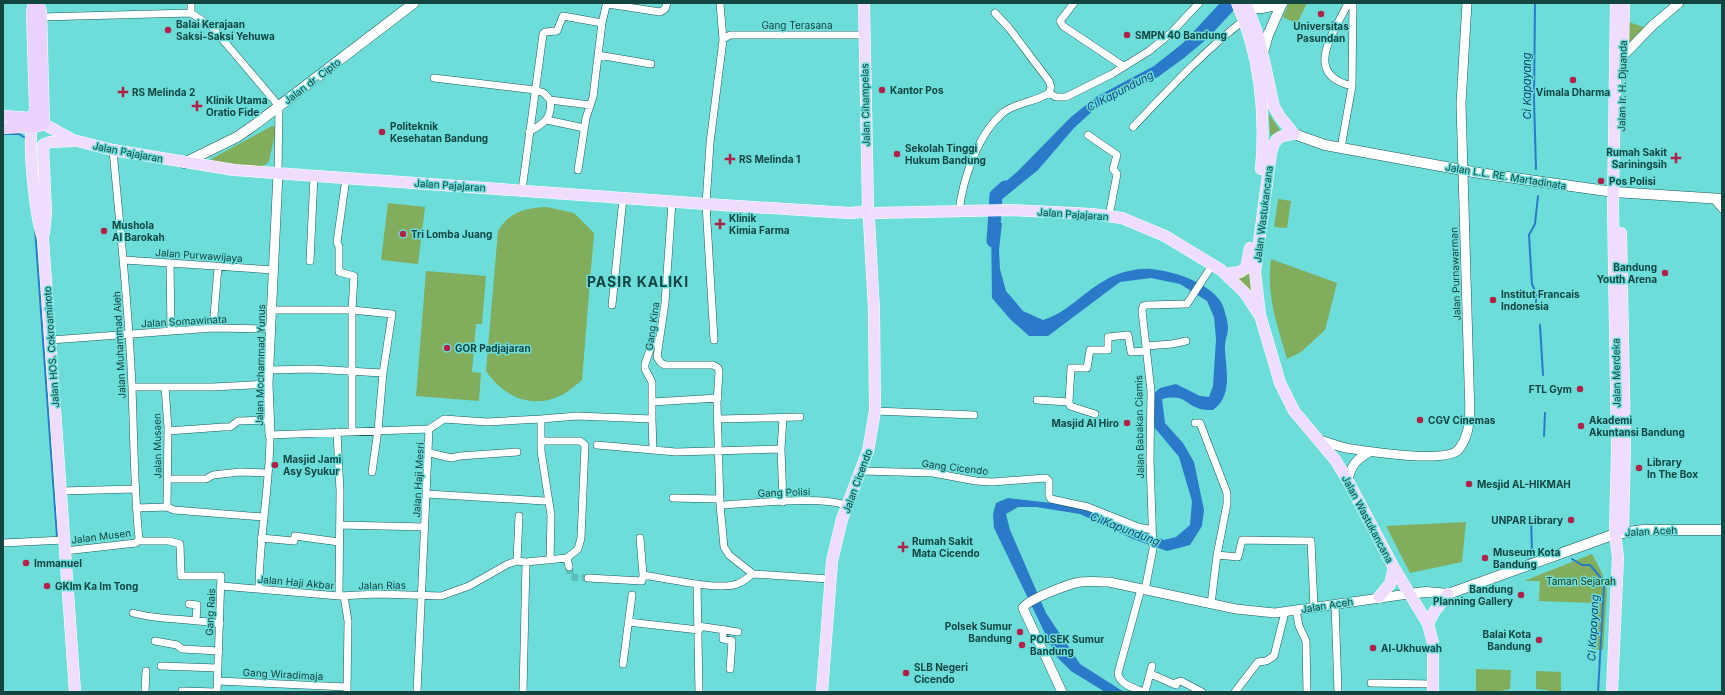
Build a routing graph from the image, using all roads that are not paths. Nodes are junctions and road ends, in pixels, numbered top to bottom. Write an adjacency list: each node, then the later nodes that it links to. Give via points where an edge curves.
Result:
1 (34, 3): 39 (highway, Jalan HOS. Cokroaminoto, via 32,12 35,109)
2 (38, 3): 20 (highway)
3 (191, 3): 18 (street)
4 (414, 3): 36 (main road, Jalan dr. Cipto)
5 (667, 3): 21 (street, via 665,9 660,12 608,4)
6 (720, 3): 23 (street)
7 (864, 3): 22 (main road, Jalan Cihampelas)
8 (1074, 3): 28 (street, via 1061,18 1063,26)
9 (1199, 3): 28 (street, via 1171,33 1149,51)
10 (1282, 3): 17 (main road, via 1262,8); 24 (main road)
11 (1348, 3): 31 (street, via 1327,44 1324,61 1325,68 1336,81)
12 (1353, 3): 31 (street)
13 (1467, 3): 52 (street, Jalan Purnawarman, via 1461,103)
14 (1616, 3): 57 (main road, Jalan Ir. H. Djuanda)
15 (1624, 3): 26 (main road, Jalan Ir. H. Djuanda)
16 (1679, 3): 26 (street)
17 (1244, 8): 24 (main road, Jalan Wastukancana); 30 (main road, Jalan Wastukancana); 41 (street, via 1220,39)
18 (191, 13): 20 (street); 36 (street, via 212,28)
19 (995, 14): 33 (street, via 1009,28 1049,81)
20 (41, 18): 40 (highway)
21 (602, 23): 25 (street); 32 (street, via 562,16 557,31 544,33)
22 (864, 35): 23 (street, Gang Terasana); 64 (main road, Jalan Cihampelas)
23 (726, 37): 61 (street, via 714,113)
24 (1263, 53): 30 (main road, Jalan Wastukancana)
25 (598, 55): 27 (street); 35 (street)
26 (1622, 57): 57 (main road, Jalan Ir. H. Djuanda)
27 (651, 64)
28 (1123, 66): 33 (street, via 1066,97)
29 (434, 78): 32 (street)
30 (1263, 79): 45 (main road, Jalan Wastukancana, via 1274,107); 73 (main road, Jalan Wastukancana, via 1264,145 1248,261 1246,268 1240,272)
31 (1352, 86): 48 (street)
32 (535, 90): 34 (street, via 544,93); 44 (street)
33 (1049, 93): 63 (street, via 1040,99 1011,108 995,123 970,164)
34 (550, 100): 35 (street); 38 (street)
35 (590, 105): 43 (street)
36 (279, 106): 50 (main road, Jalan dr. Cipto, via 237,137); 53 (street)
37 (3, 116): 39 (highway)
38 (547, 120): 43 (street); 44 (street)
39 (32, 122): 40 (highway); 42 (highway); 66 (main road, Jalan HOS. Cokroaminoto, via 37,214)
40 (44, 124): 47 (main road, Jalan Pajajaran)
41 (1133, 127)
42 (3, 128)
43 (584, 128): 51 (street)
44 (529, 132): 56 (street)
45 (1294, 134): 48 (main road, Jalan L.L. RE. Martadinata); 77 (main road, Jalan Wastukancana, via 1277,138 1271,153 1256,259)
46 (1088, 135): 65 (street, via 1117,155 1113,169 1117,174)
47 (73, 140): 49 (main road, Jalan Pajajaran); 66 (main road, via 43,145 46,213)
48 (1341, 148): 52 (main road, Jalan L.L. RE. Martadinata)
49 (114, 150): 50 (main road, Jalan Pajajaran); 67 (street, Jalan Muhammad Aleh)
50 (184, 162): 53 (main road, Jalan Pajajaran, via 234,170)
51 (578, 170)
52 (1463, 170): 57 (main road, Jalan L.L. RE. Martadinata); 120 (street, Jalan Purnawarman, via 1469,381 1469,421 1465,440 1458,450 1449,456)
53 (278, 173): 54 (main road, Jalan Pajajaran); 72 (street, Jalan Mochammad Yunus)
54 (314, 175): 55 (main road, Jalan Pajajaran); 68 (street)
55 (346, 178): 56 (main road, Jalan Pajajaran); 76 (street, via 337,242 339,272 354,276)
56 (522, 190): 58 (main road, Jalan Pajajaran)
57 (1617, 192): 59 (main road, Jalan L.L. RE. Martadinata); 143 (main road, Jalan Merdeka, via 1625,446)
58 (623, 198): 60 (main road, Jalan Pajajaran); 74 (street)
59 (1718, 199): 62 (street)
60 (672, 202): 61 (main road, Jalan Pajajaran); 82 (street, Gang Kina, via 666,303)
61 (706, 204): 64 (main road, Jalan Pajajaran); 84 (street)
62 (1722, 209)
63 (959, 211): 64 (main road, Jalan Pajajaran); 65 (main road, Jalan Pajajaran, via 1008,210)
64 (869, 213): 97 (main road, Jalan Cicendo, via 874,304)
65 (1109, 216): 70 (main road, Jalan Pajajaran, via 1136,223 1165,236)
66 (43, 239): 83 (main road, Jalan HOS. Cokroaminoto)
67 (124, 260): 69 (street, Jalan Purwawijaya); 81 (street, Jalan Muhammad Aleh)
68 (310, 262)
69 (170, 263): 71 (street, Jalan Purwawijaya); 80 (street)
70 (1213, 264): 73 (main road, Jalan Pajajaran); 86 (street, Jalan Babakan Ciamis, via 1185,305 1143,306)
71 (218, 267): 72 (street, Jalan Purwawijaya); 78 (street)
72 (273, 270): 75 (street, Jalan Mochammad Yunus)
73 (1226, 274): 77 (main road, Jalan Pajajaran, via 1245,293)
74 (612, 305)
75 (271, 310): 76 (street); 79 (street, Jalan Mochammad Yunus)
76 (352, 310): 88 (street); 89 (street, via 392,314)
77 (1260, 315): 113 (main road, Jalan Wastukancana, via 1286,397 1299,420)
78 (213, 328): 79 (street, Jalan Somawinata); 80 (street, Jalan Somawinata)
79 (270, 329): 87 (street, Jalan Mochammad Yunus)
80 (171, 330): 81 (street, Jalan Somawinata)
81 (128, 335): 83 (street, Jalan Somawinata); 92 (street, Jalan Muhammad Aleh)
82 (660, 339): 93 (street, Gang Kina, via 658,357 661,363 713,365 718,368); 95 (street, via 653,341 645,364 652,382)
83 (50, 340): 128 (main road, Jalan HOS. Cokroaminoto)
84 (714, 340)
85 (1186, 341): 86 (street)
86 (1146, 348): 96 (street, via 1131,352 1128,335 1108,337 1108,350 1090,350 1087,368 1071,368); 142 (street, Jalan Babakan Ciamis, via 1151,391)
87 (269, 370): 88 (street); 90 (street, Jalan Mochammad Yunus)
88 (351, 371): 89 (street); 110 (street)
89 (383, 373): 109 (street)
90 (268, 384): 91 (street); 105 (street, Jalan Mochammad Yunus)
91 (165, 387): 92 (street); 108 (street, Jalan Musaen)
92 (132, 388): 127 (street, Jalan Muhammad Aleh)
93 (718, 398): 95 (street); 104 (street)
94 (1037, 400): 96 (street)
95 (652, 402): 103 (street)
96 (1069, 402): 98 (street, via 1070,406)
97 (875, 411): 99 (street); 122 (main road, Jalan Cicendo)
98 (1095, 414)
99 (974, 415)
100 (800, 417): 101 (street)
101 (783, 418): 104 (street); 116 (street)
102 (541, 419): 103 (street, via 577,416); 107 (street, via 487,422 444,419); 114 (street)
103 (652, 419): 117 (street)
104 (718, 419): 118 (street)
105 (269, 420): 108 (street, via 238,421 223,427); 112 (street, Jalan Mochammad Yunus)
106 (1195, 423): 150 (street, via 1200,423 1227,493)
107 (429, 429): 109 (street, Jalan Haji Mesri); 121 (street, Jalan Haji Mesri)
108 (168, 430): 125 (street, Jalan Musaen)
109 (378, 430): 110 (street, Jalan Haji Mesri); 123 (street)
110 (352, 431): 111 (street, Jalan Haji Mesri)
111 (337, 432): 112 (street, Jalan Haji Mesri); 139 (street)
112 (270, 435): 124 (street, Jalan Mochammad Yunus)
113 (1317, 439): 120 (street, Jalan Purnawarman); 126 (main road, Jalan Wastukancana, via 1336,461)
114 (540, 441): 151 (street, via 580,441 585,445 581,538 578,549); 152 (street, via 551,515)
115 (597, 445): 117 (street)
116 (781, 449): 118 (street); 133 (street)
117 (654, 450): 118 (street)
118 (719, 451): 132 (street)
119 (517, 452): 121 (street, via 451,458)
120 (1369, 452): 126 (street, via 1351,468)
121 (430, 453): 129 (street, Jalan Haji Mesri)
122 (862, 471): 134 (main road, Jalan Cicendo); 142 (street, Gang Cicendo, via 933,472 992,482 1045,478 1049,481 1051,499 1088,506)
123 (372, 472)
124 (268, 473): 125 (street, via 240,472 213,475 206,479); 138 (street, Jalan Mochammad Yunus)
125 (168, 479): 135 (street, Jalan Musaen)
126 (1348, 481): 156 (main road, Jalan Wastukancana)
127 (134, 489): 128 (street); 136 (street, Jalan Muhammad Aleh)
128 (61, 491): 149 (main road, Jalan HOS. Cokroaminoto)
129 (428, 494): 131 (street); 140 (street, Jalan Haji Mesri)
130 (673, 498): 132 (street, Gang Polisi)
131 (544, 501)
132 (720, 502): 133 (street, Gang Polisi); 157 (street, via 724,547 729,555)
133 (783, 502): 134 (street, Gang Polisi, via 839,502)
134 (847, 506): 160 (main road, Jalan Cicendo, via 836,541)
135 (167, 507): 136 (street); 138 (street, via 174,510)
136 (136, 508): 146 (street, Jalan Muhammad Aleh)
137 (519, 516): 153 (street)
138 (263, 517): 144 (street, Jalan Mochammad Yunus)
139 (340, 525): 140 (street); 147 (street)
140 (425, 527): 169 (street, Jalan Haji Mesri)
141 (1722, 530): 143 (main road, Jalan Aceh, via 1643,530)
142 (1152, 531): 164 (street, Jalan Babakan Ciamis, via 1153,549)
143 (1619, 533): 166 (main road, Jalan Aceh); 212 (main road, Jalan Merdeka)
144 (261, 538): 147 (street, via 294,540 295,536); 163 (street, Jalan Mochammad Yunus)
145 (640, 538): 158 (street)
146 (138, 540): 149 (street, Jalan Musen, via 136,543); 162 (street, Gang Rais, via 180,544 181,576 221,576)
147 (339, 542): 168 (street)
148 (3, 543): 149 (street, Jalan Musen)
149 (64, 546): 199 (main road, Jalan HOS. Cokroaminoto)
150 (1217, 555): 172 (street); 174 (street, via 1238,556 1242,540 1311,540)
151 (567, 558): 152 (street); 155 (street)
152 (550, 560): 154 (street)
153 (516, 561): 154 (street); 169 (street, Jalan Rias, via 454,593)
154 (526, 562): 203 (street)
155 (569, 567)
156 (1394, 568): 165 (main road, Jalan Wastukancana); 170 (main road, via 1390,584)
157 (753, 574): 160 (street); 161 (street, via 737,584)
158 (643, 575): 159 (street, via 642,581); 161 (street)
159 (588, 578)
160 (830, 579): 205 (main road, Jalan Cicendo)
161 (697, 584): 182 (street)
162 (222, 586): 163 (street, Jalan Haji Akbar); 180 (street, Gang Rais)
163 (259, 589): 168 (street, Jalan Haji Akbar)
164 (1143, 589): 172 (street, Jalan Aceh); 206 (street, Jalan Aceh, via 1109,582 1069,584 1024,606 1024,611); 207 (street, Jalan Babakan Ciamis, via 1118,673 1122,682)
165 (1408, 594): 166 (main road, Jalan Aceh); 170 (street, Jalan Aceh); 181 (main road, Jalan Wastukancana)
166 (1448, 594): 181 (main road)
167 (632, 595): 179 (street)
168 (341, 596): 169 (street, Jalan Rias); 197 (street, Jalan Haji Akbar, via 348,621)
169 (420, 596): 202 (street, Jalan Haji Mesri)
170 (1379, 597): 173 (street, Jalan Aceh)
171 (189, 604): 178 (street, via 197,605)
172 (1211, 604): 176 (street, Jalan Aceh, via 1236,609)
173 (1335, 604): 174 (street, Jalan Aceh); 211 (street)
174 (1314, 607): 175 (street, Jalan Aceh)
175 (1296, 610): 176 (street, Jalan Aceh); 210 (street, via 1299,626 1306,641)
176 (1285, 612): 209 (street, via 1274,656 1258,662)
177 (133, 613): 178 (street, via 170,620)
178 (196, 621): 180 (street)
179 (628, 622): 182 (street); 187 (street)
180 (220, 624): 186 (street, Gang Rais)
181 (1428, 624): 196 (main road, Jalan Wastukancana, via 1433,643)
182 (699, 628): 183 (street); 204 (street)
183 (723, 630): 184 (street); 191 (street, via 723,639 732,641)
184 (738, 632)
185 (155, 642): 186 (street, via 177,645 182,649)
186 (219, 651): 190 (street, Gang Rais)
187 (623, 664)
188 (161, 666): 190 (street)
189 (1152, 666): 193 (street)
190 (218, 668): 194 (street, Gang Rais)
191 (730, 669)
192 (146, 671): 200 (street)
193 (1151, 674): 207 (street); 208 (street, via 1176,684 1181,681)
194 (218, 681): 197 (street, Gang Wiradimaja); 201 (street, Gang Rais)
195 (1371, 683): 196 (street)
196 (1433, 688)
197 (347, 689)
198 (182, 691): 201 (street)
199 (75, 692)
200 (145, 692)
201 (217, 692)
202 (417, 692)
203 (523, 692)
204 (699, 692)
205 (822, 692)
206 (1062, 692)
207 (1145, 692)
208 (1202, 692)
209 (1235, 692)
210 (1308, 692)
211 (1338, 692)
212 (1612, 692)

